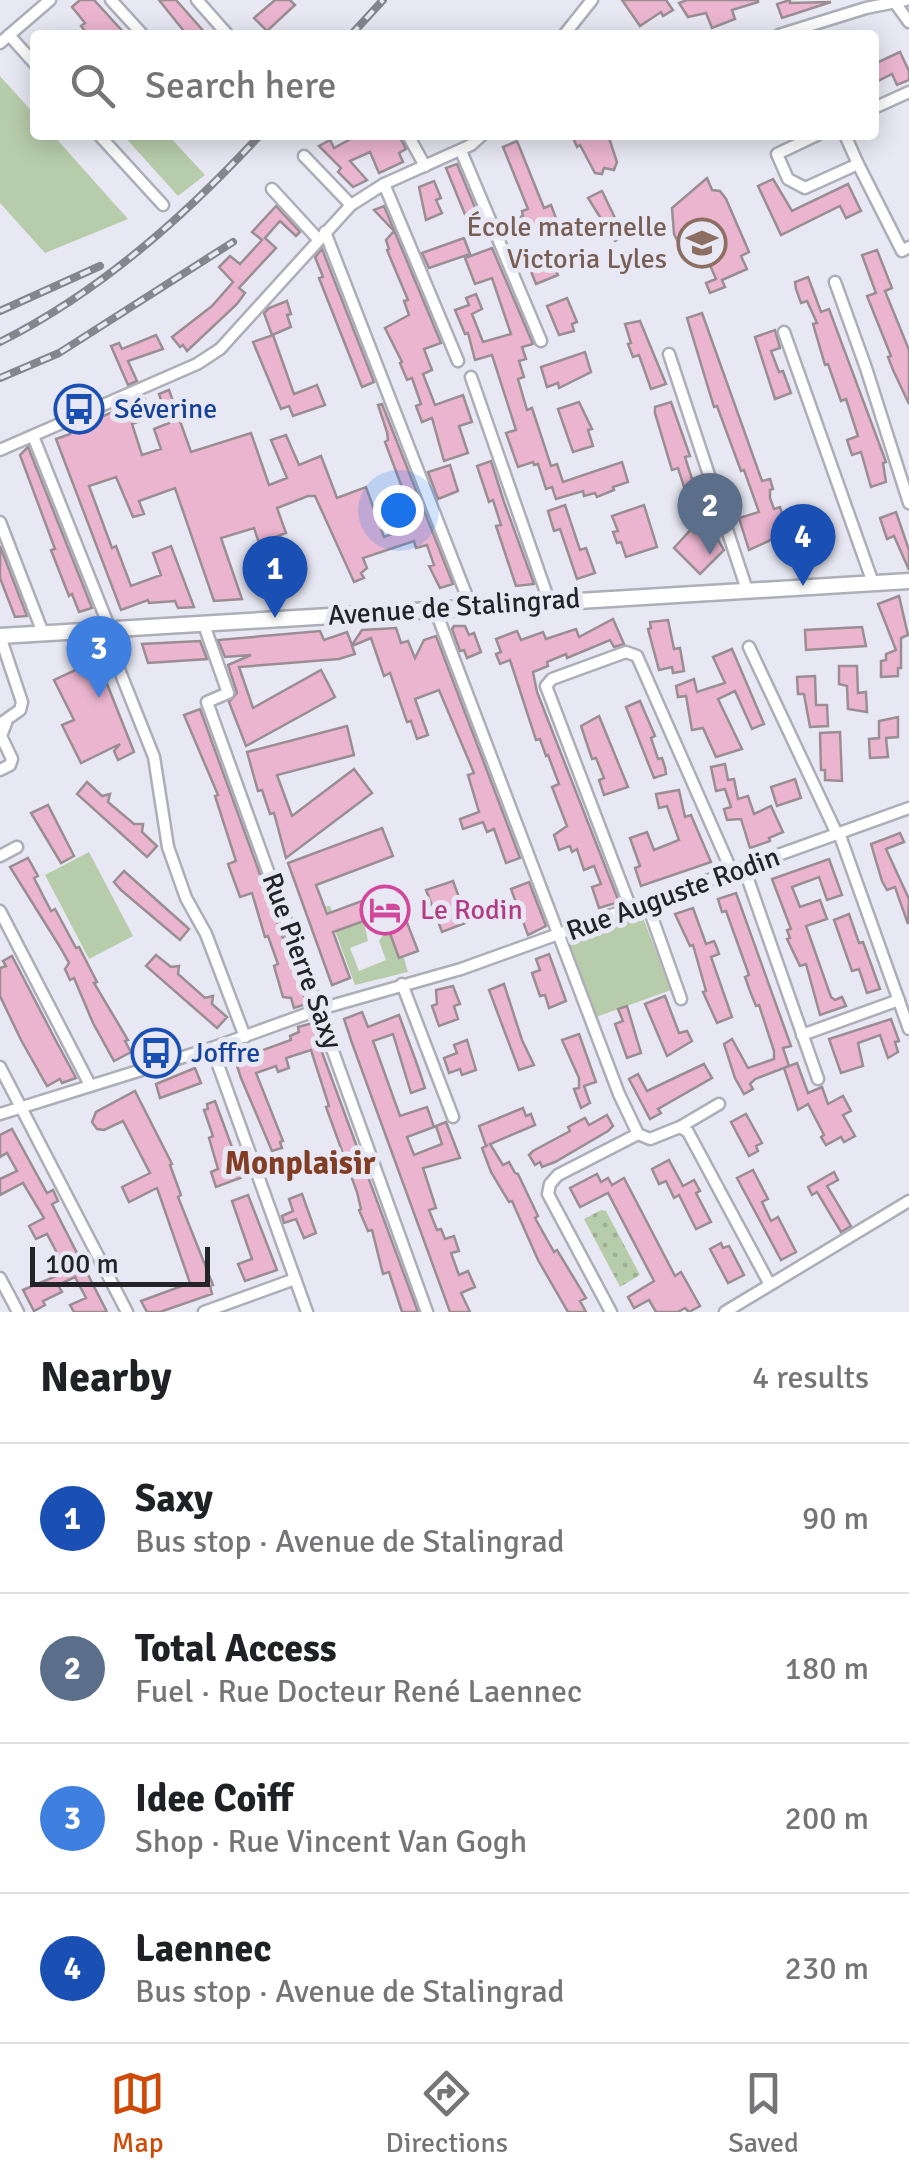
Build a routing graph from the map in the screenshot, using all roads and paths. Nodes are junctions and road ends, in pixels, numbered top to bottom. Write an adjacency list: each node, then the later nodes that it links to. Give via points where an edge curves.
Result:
1 (50, 0): 12 (street)
2 (112, 0): 8 (street)
3 (197, 0): 9 (street)
4 (592, 0): 10 (street)
5 (901, 2): 6 (street); 7 (street)
6 (857, 5): 11 (street)
7 (909, 22)
8 (138, 30)
9 (224, 30)
10 (568, 30)
11 (792, 30)
12 (5, 39): 13 (street)
13 (30, 60)
14 (909, 92): 15 (street)
15 (879, 106)
16 (104, 140): 27 (street)
17 (411, 140): 24 (street)
18 (475, 140): 21 (street)
19 (807, 140): 23 (street, via 778,154 788,179 804,188)
20 (847, 140): 23 (street)
21 (461, 151): 24 (street); 33 (street)
22 (304, 156): 28 (street)
23 (858, 164): 30 (street, via 902,251)
24 (424, 166): 25 (street)
25 (384, 184): 28 (street); 35 (street)
26 (272, 189): 29 (street)
27 (163, 205)
28 (351, 206): 29 (street)
29 (321, 236): 37 (street, via 220,349); 45 (street)
30 (909, 247)
31 (835, 282): 39 (street)
32 (784, 332): 41 (street)
33 (541, 340)
34 (669, 354): 43 (street)
35 (458, 361)
36 (471, 377): 44 (street)
37 (33, 436): 38 (street); 48 (street)
38 (0, 450)
39 (909, 503)
40 (0, 522): 49 (street)
41 (873, 583): 42 (main road, Avenue de Stalingrad); 43 (main road, Avenue de Stalingrad)
42 (908, 584)
43 (747, 590): 44 (main road, Avenue de Stalingrad)
44 (549, 602): 45 (main road, Avenue de Stalingrad)
45 (471, 606): 46 (main road, Avenue de Stalingrad)
46 (436, 609): 47 (main road, Avenue de Stalingrad); 62 (street)
47 (203, 622): 48 (main road, Avenue de Stalingrad); 66 (street, Rue Pierre Saxy, via 228,693 208,702)
48 (106, 629): 49 (main road, Avenue de Stalingrad); 69 (street, via 154,757 168,847)
49 (43, 632): 50 (main road, Avenue de Stalingrad)
50 (0, 636): 52 (street, via 22,702)
51 (749, 648): 55 (street)
52 (3, 724): 53 (street, via 12,759)
53 (0, 770)
54 (909, 808): 55 (street, Rue Auguste Rodin)
55 (838, 834): 58 (street, Rue Auguste Rodin); 65 (street)
56 (18, 847): 57 (street)
57 (0, 856)
58 (738, 870): 59 (street, Rue Auguste Rodin); 60 (street, via 637,656 626,652 552,679 546,686); 68 (street)
59 (647, 904): 60 (street, Rue Auguste Rodin); 64 (street)
60 (631, 910): 62 (street, Rue Auguste Rodin)
61 (0, 911): 73 (street)
62 (558, 935): 63 (street, Rue Auguste Rodin); 79 (street)
63 (402, 984): 66 (street, Rue Auguste Rodin); 77 (street)
64 (681, 1000)
65 (899, 1000): 67 (street); 68 (street)
66 (320, 1009): 69 (street, Rue Auguste Rodin); 88 (street, Rue Pierre Saxy)
67 (909, 1028)
68 (802, 1035): 72 (street)
69 (244, 1037): 70 (street, Rue Auguste Rodin)
70 (212, 1048): 73 (street, Rue Auguste Rodin); 82 (street)
71 (0, 1068): 75 (street)
72 (818, 1080)
73 (90, 1085): 75 (street, Rue Auguste Rodin)
74 (719, 1104): 78 (street)
75 (22, 1107): 76 (street, Rue Auguste Rodin); 85 (street)
76 (0, 1114)
77 (453, 1116)
78 (680, 1127): 79 (street, via 650,1139); 83 (street)
79 (638, 1134): 89 (street, via 558,1175 548,1194)
80 (909, 1200): 83 (street)
81 (0, 1278): 84 (street)
82 (295, 1278): 86 (street); 87 (street)
83 (769, 1283): 90 (street)
84 (18, 1312)
85 (127, 1312)
86 (204, 1312)
87 (307, 1312)
88 (427, 1312)
89 (611, 1312)
90 (725, 1312)

